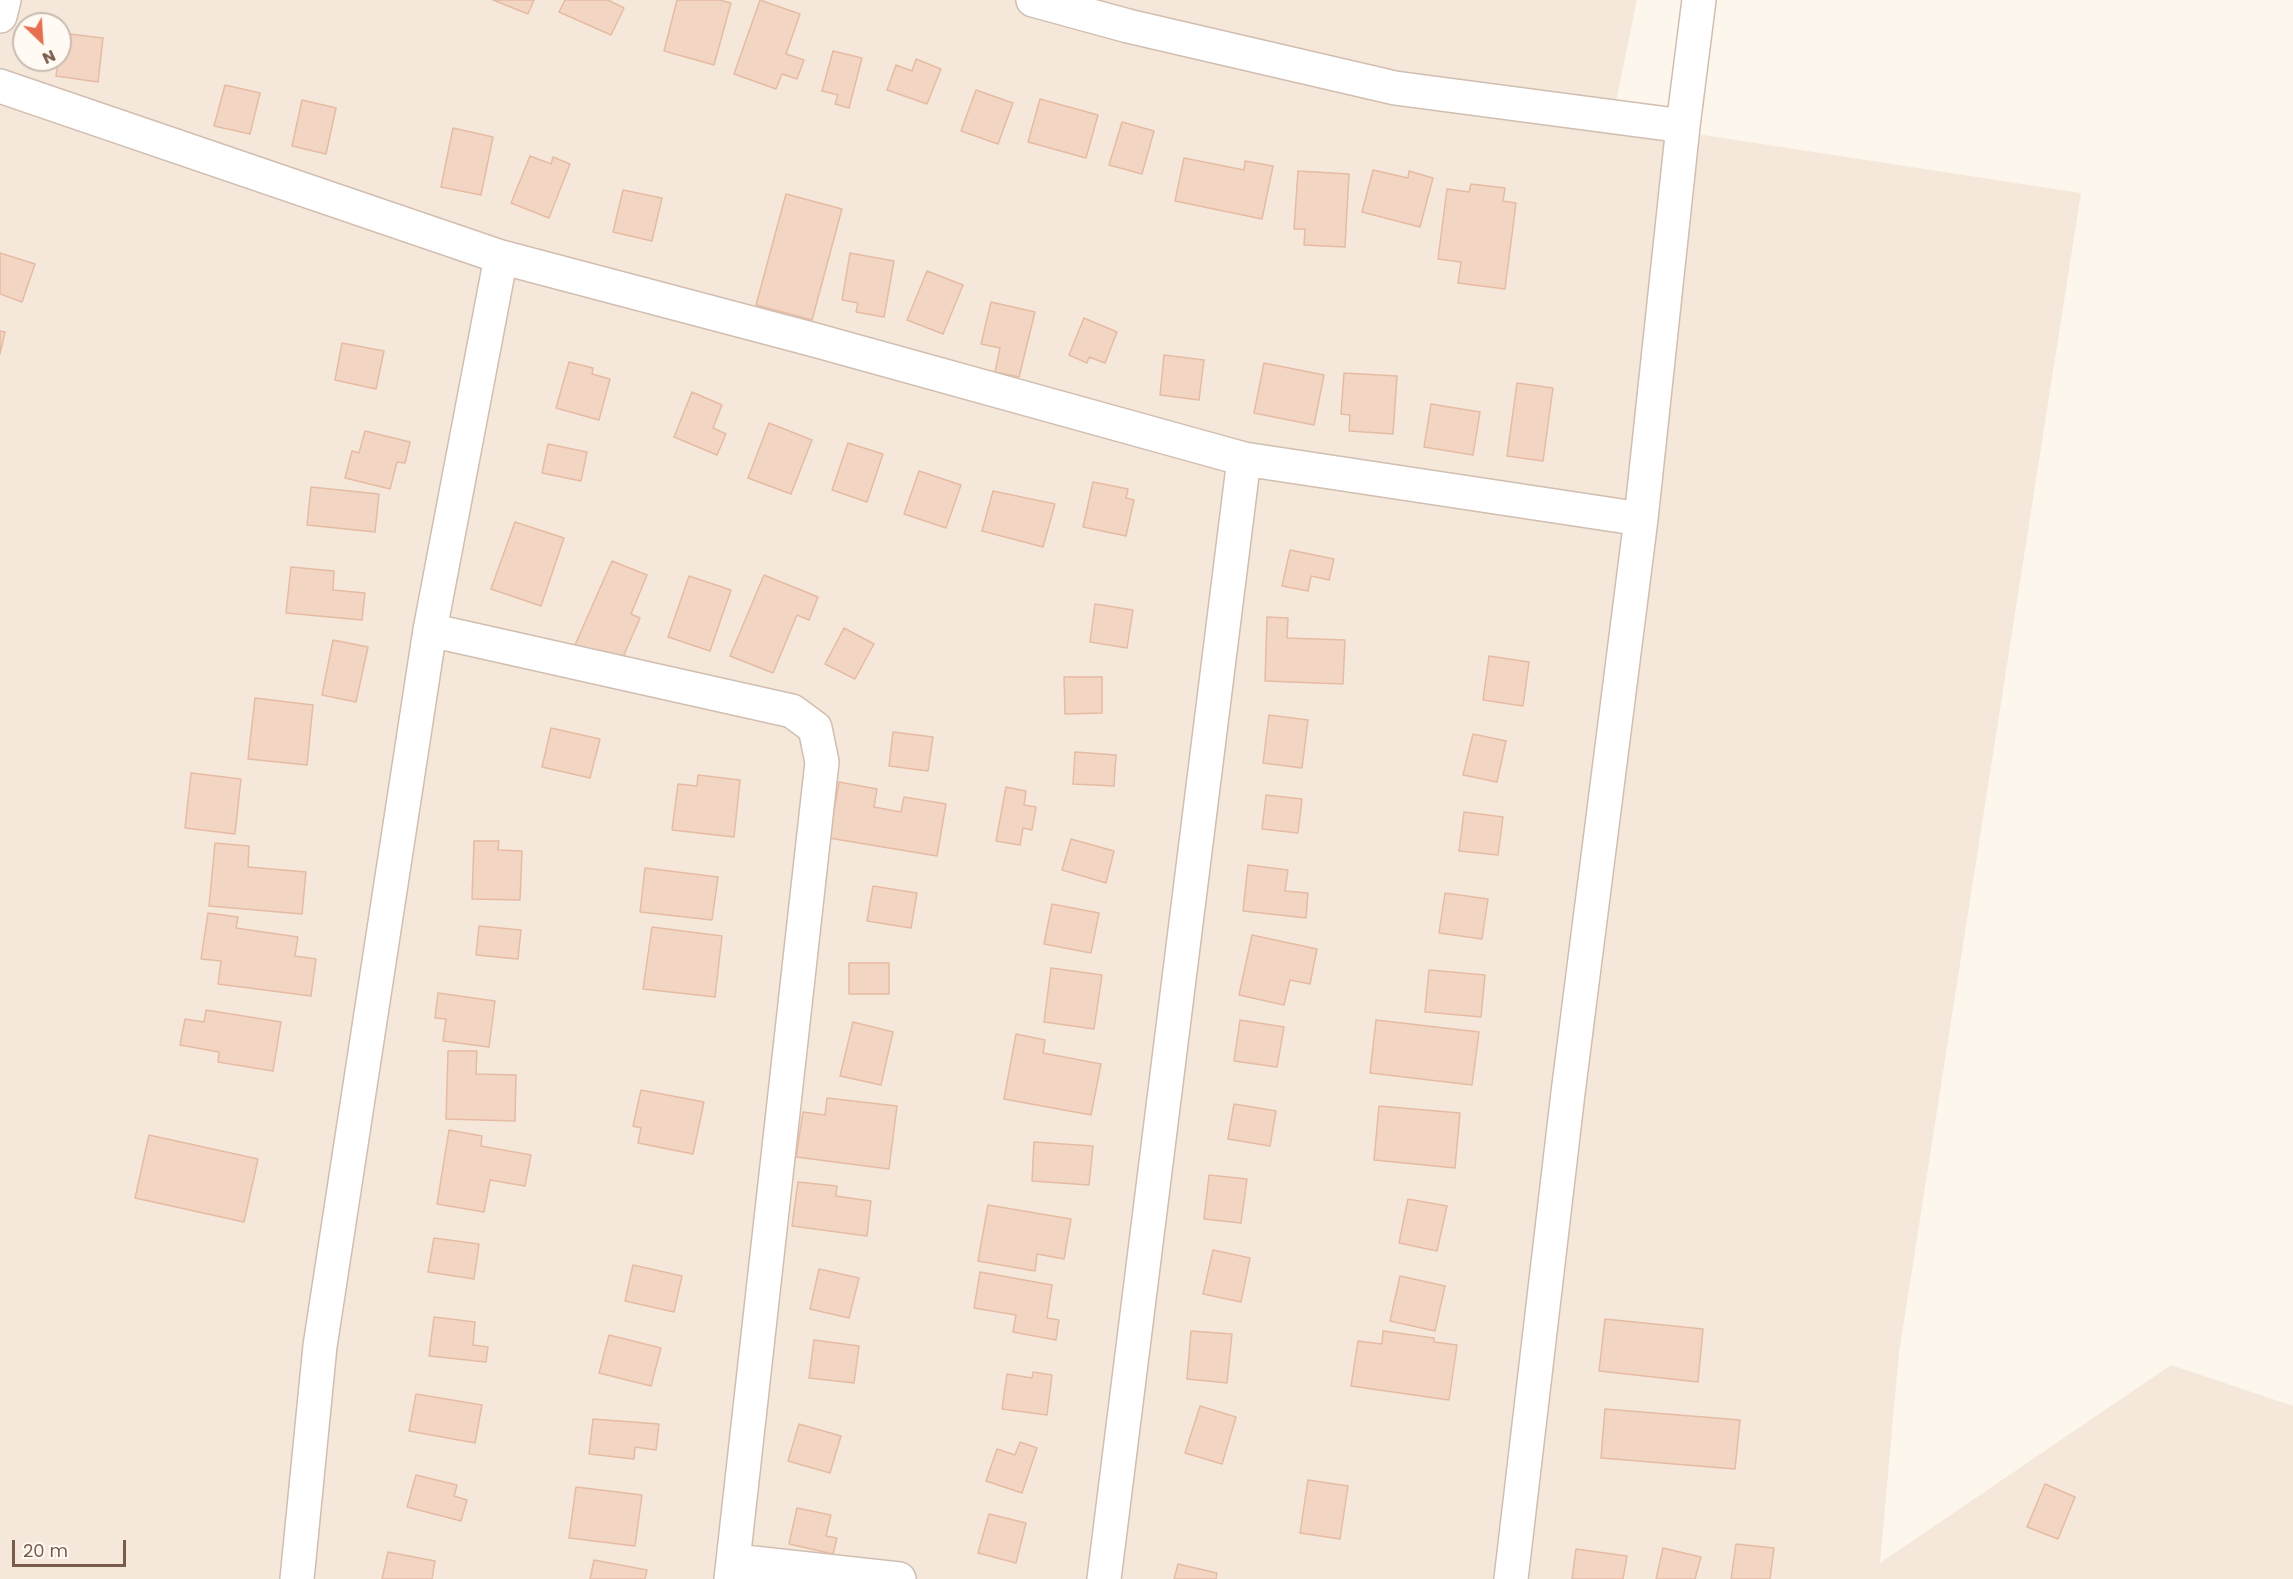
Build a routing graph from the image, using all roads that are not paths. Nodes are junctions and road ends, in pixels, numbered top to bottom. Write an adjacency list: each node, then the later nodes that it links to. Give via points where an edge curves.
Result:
1 (4, 0): 4 (street)
2 (1033, 0): 6 (street, via 1395,88)
3 (1699, 0): 6 (street)
4 (0, 16)
5 (0, 86): 7 (street)
6 (1683, 126): 9 (street)
7 (501, 257): 8 (street); 10 (street)
8 (1244, 459): 9 (street); 14 (street)
9 (1641, 519): 15 (street)
10 (430, 630): 11 (street, via 792,711 815,728 822,762); 12 (street, via 320,1346)
11 (733, 1570): 13 (street)
12 (297, 1579)
13 (899, 1579)
14 (1104, 1579)
15 (1511, 1579)

